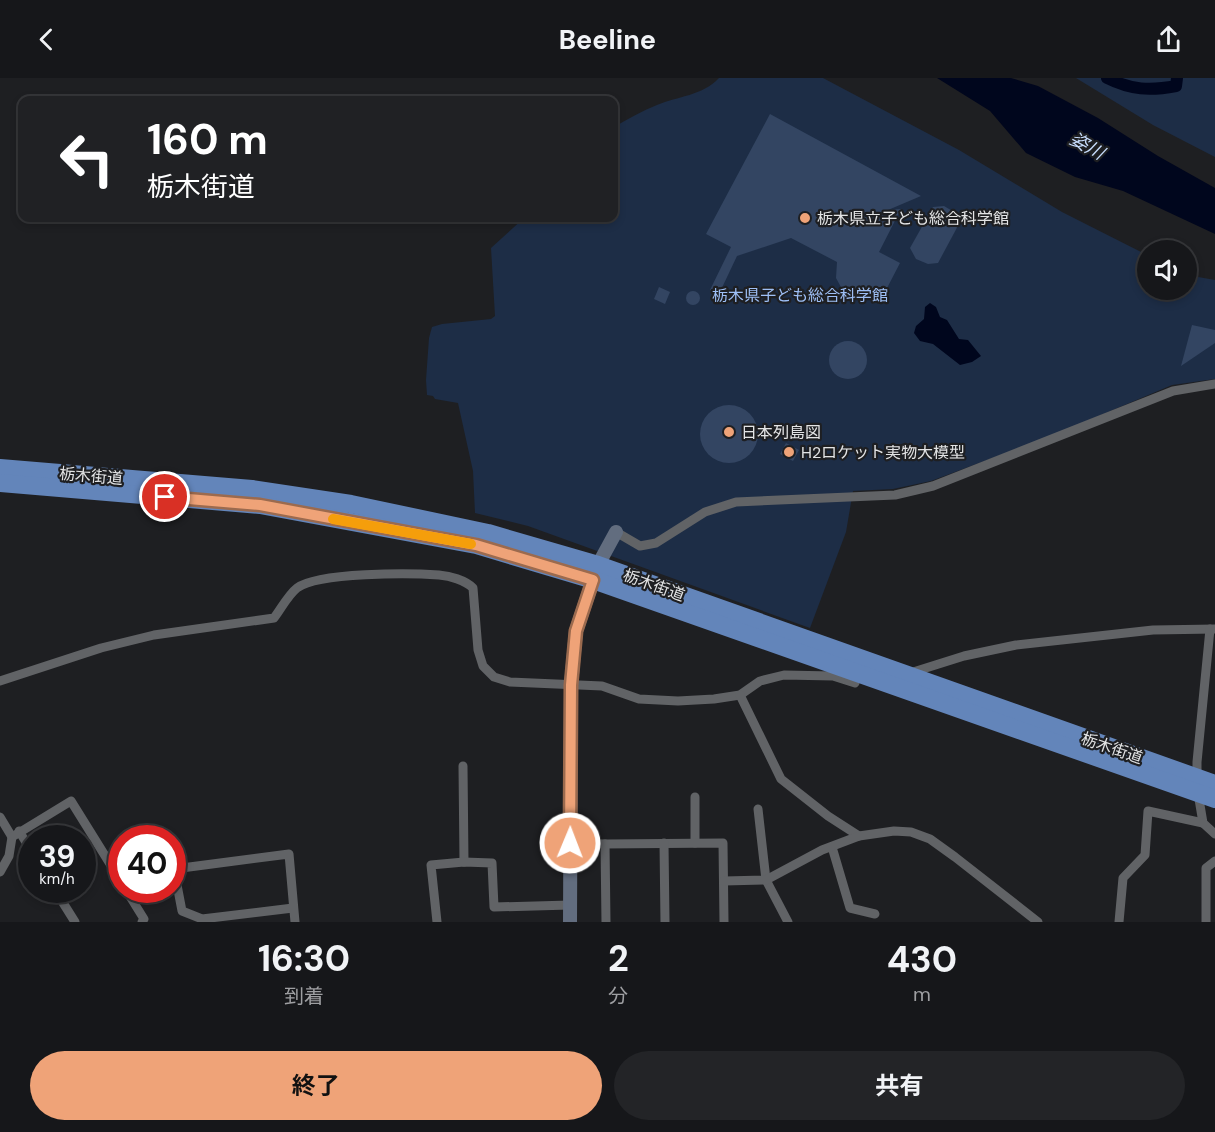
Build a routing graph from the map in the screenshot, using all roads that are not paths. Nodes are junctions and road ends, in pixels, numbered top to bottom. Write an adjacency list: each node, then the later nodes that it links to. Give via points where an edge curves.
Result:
1 (1215, 384): 4 (street, via 1173,391 933,486 895,495 736,502 705,512 656,543 640,546)
2 (0, 468): 5 (highway, 栃木街道, via 252,489 351,504 488,533)
3 (0, 483): 5 (highway, 栃木街道, via 260,505 476,545)
4 (616, 532): 5 (street)
5 (595, 572): 7 (highway, 栃木街道); 10 (street, via 576,631); 14 (highway, 栃木街道)
6 (1212, 629): 7 (street, via 1153,630 1016,645); 14 (street, via 1197,762)
7 (903, 675): 14 (highway, 栃木街道)
8 (0, 681): 10 (street, via 154,635 274,618 297,588 316,580 382,574 441,575 467,583 473,588 478,650 483,666 494,677 510,682)
9 (855, 683): 11 (street, via 833,676 784,675 760,681)
10 (571, 685): 11 (street, via 602,686 639,699 678,701); 23 (street)
11 (740, 694): 21 (street, via 780,779)
12 (463, 766): 30 (street)
13 (1215, 784): 14 (highway, 栃木街道)
14 (1204, 790): 18 (street)
15 (694, 797): 25 (street)
16 (758, 809): 32 (street)
17 (0, 817): 19 (street)
18 (1203, 823): 20 (street); 50 (street, via 1148,811 1145,855 1123,878)
19 (15, 834): 22 (street); 28 (street, via 70,801); 31 (street)
20 (1215, 834)
21 (859, 836): 27 (street); 49 (street, via 894,831 911,832 930,840)
22 (18, 837)
23 (570, 843): 26 (street); 36 (street)
24 (664, 843): 25 (street); 26 (street); 46 (street)
25 (695, 843): 33 (street, via 723,843)
26 (604, 844): 45 (street)
27 (832, 847): 32 (street); 38 (street, via 850,908)
28 (108, 861)
29 (1215, 861): 51 (street, via 1206,868)
30 (464, 862): 36 (street, via 492,863 494,907); 43 (street, via 431,865)
31 (0, 872)
32 (766, 880): 33 (street); 48 (street)
33 (724, 881): 47 (street)
34 (63, 903): 40 (street)
35 (134, 903): 41 (street, via 144,919)
36 (570, 905): 44 (street)
37 (293, 908): 39 (street); 39 (street, via 289,854 174,869 182,911); 42 (street)
38 (875, 915)
39 (201, 921)
40 (75, 922)
41 (142, 922)
42 (295, 922)
43 (438, 922)
44 (570, 922)
45 (606, 922)
46 (665, 922)
47 (724, 922)
48 (788, 922)
49 (1038, 922)
50 (1119, 922)
51 (1206, 922)

